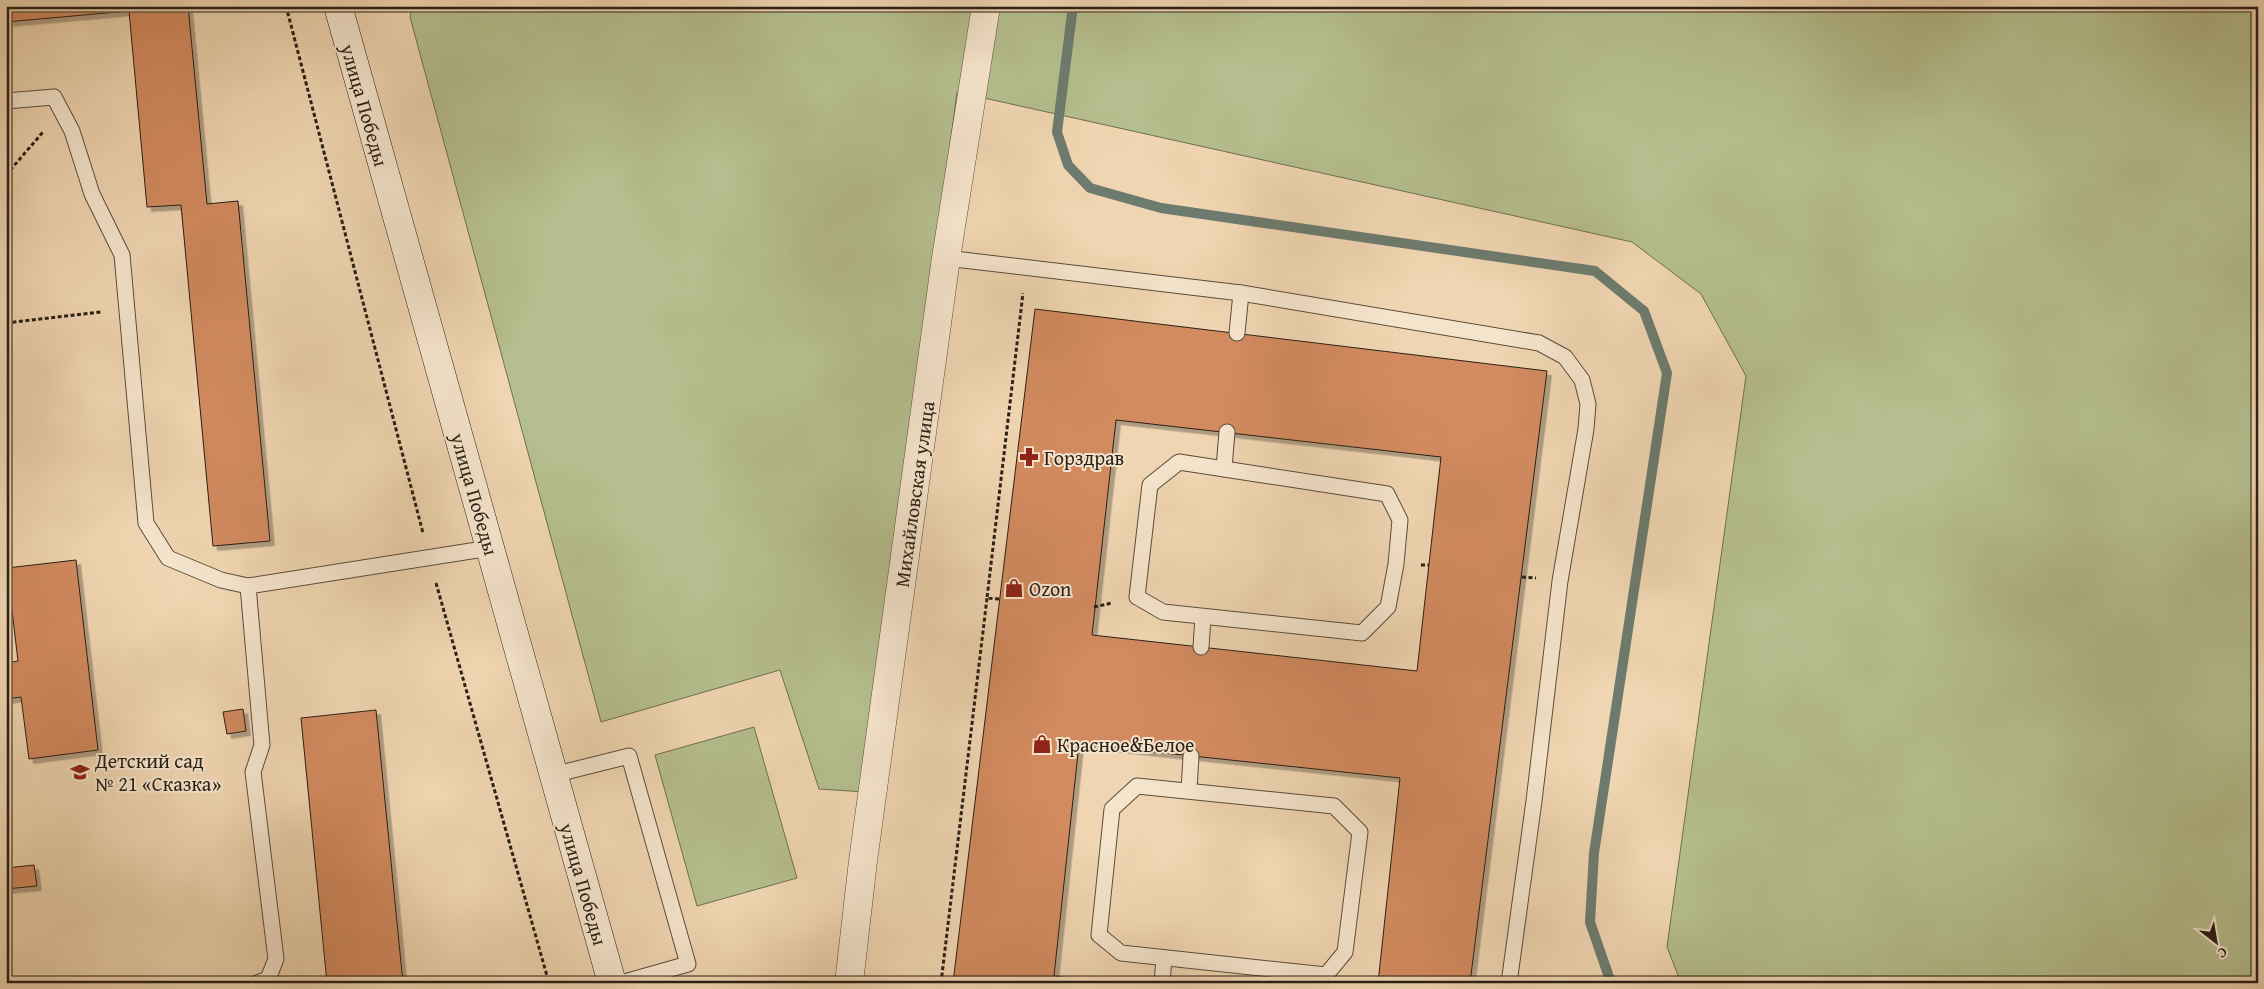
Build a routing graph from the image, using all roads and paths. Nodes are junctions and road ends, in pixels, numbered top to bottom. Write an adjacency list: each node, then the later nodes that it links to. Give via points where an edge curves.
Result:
1 (286, 6): 16 (path)
2 (338, 6): 15 (main road, улица Победы)
3 (986, 6): 7 (main road, Михайловская улица)
4 (6, 101): 5 (lane, via 54,97)
5 (62, 111): 6 (path); 10 (lane, via 72,131 92,194 122,255)
6 (6, 175)
7 (946, 258): 8 (lane); 30 (main road, Михайловская улица)
8 (1241, 293): 12 (lane); 33 (lane, via 1539,343 1565,357 1582,380 1588,404 1586,429 1560,581)
9 (1032, 294): 18 (path, via 1023,292)
10 (127, 309): 11 (path); 17 (lane, via 146,524 168,558 221,580)
11 (6, 323)
12 (1237, 333)
13 (1227, 432): 14 (lane)
14 (1224, 468): 20 (lane, via 1179,462 1150,485 1137,597 1163,612); 20 (lane, via 1387,494 1400,520 1396,564 1388,608 1362,632)
15 (490, 548): 16 (lane); 23 (main road, улица Победы)
16 (429, 558): 17 (lane); 27 (path)
17 (248, 586): 26 (lane, via 262,745 253,772 276,959 268,979)
18 (986, 598): 19 (path); 31 (path)
19 (999, 599)
20 (1203, 617): 21 (lane)
21 (1201, 647)
22 (1191, 756): 24 (lane)
23 (554, 775): 28 (main road, улица Победы); 29 (lane, via 629,756 688,964)
24 (1189, 790): 25 (lane, via 1137,786 1112,809 1099,935 1121,952); 25 (lane, via 1334,806 1360,832 1345,952 1326,975)
25 (1164, 958): 32 (lane)
26 (257, 983)
27 (549, 983)
28 (612, 983)
29 (621, 983)
30 (849, 983)
31 (941, 983)
32 (1162, 983)
33 (1509, 983)

